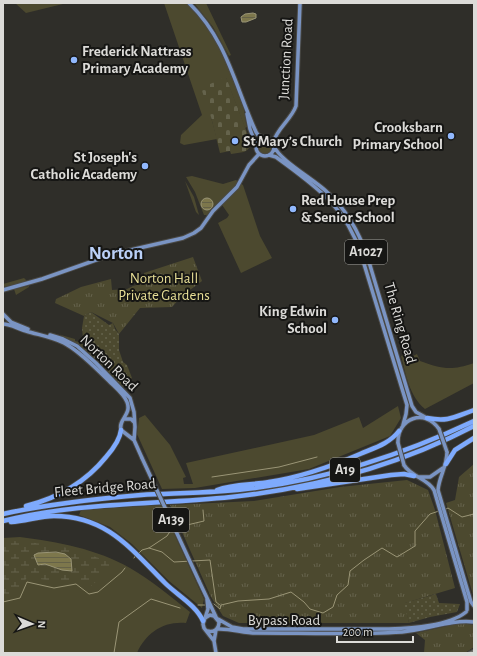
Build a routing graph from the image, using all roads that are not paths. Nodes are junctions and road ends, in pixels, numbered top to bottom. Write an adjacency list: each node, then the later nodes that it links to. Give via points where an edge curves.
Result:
1 (190, 3): 3 (main road, A1027, via 204,18 216,37 228,60)
2 (300, 3): 4 (main road, Junction Road, via 297,103 292,115)
3 (246, 109): 5 (main road, A1027, via 256,132); 7 (main road, A1027)
4 (276, 134): 5 (main road, Junction Road); 6 (main road, Junction Road)
5 (265, 138): 6 (main road, A1027); 7 (main road)
6 (274, 144): 9 (main road, via 273,152); 14 (main road, The Ring Road / A1027, via 279,154 334,198 354,227 370,262 412,406)
7 (256, 146): 8 (main road, A1027)
8 (259, 154): 9 (main road, A1027); 10 (main road, via 237,187 213,211 198,231 183,238 113,254)
9 (269, 155): 18 (main road, The Ring Road / A1027, via 276,157 326,196 352,230 407,405)
10 (3, 290)
11 (4, 315): 12 (main road, A139, via 6,321); 17 (main road, Norton Road / A139, via 21,327 63,339 77,346 130,398)
12 (3, 324): 15 (main road, Norton Road / A139, via 57,340 77,352 125,398 128,413)
13 (474, 410): 14 (highway, via 446,420)
14 (426, 418): 18 (main road, via 414,418); 25 (main road, A1027, bridge, via 439,429 447,452)
15 (124, 419): 17 (main road, via 128,418); 21 (main road, A139, via 121,423)
16 (474, 421): 27 (highway, A19, via 427,443 351,469 280,484)
17 (134, 422): 20 (main road, A139)
18 (403, 425): 22 (main road, A1027)
19 (474, 426): 28 (highway, A19, via 428,447 370,468)
20 (134, 429): 21 (main road, via 129,433); 24 (main road, A139)
21 (123, 431): 24 (main road, A139); 30 (highway, via 112,450 88,477 62,493)
22 (399, 431): 26 (main road, A1027, bridge, via 398,443 404,465); 27 (highway, A19, via 389,441 312,473 269,482 225,487)
23 (474, 438): 25 (highway, via 455,450)
24 (134, 440): 33 (main road, A139, bridge)
25 (445, 466): 26 (main road, via 430,477); 29 (main road, A1027, via 438,483)
26 (415, 476): 28 (highway, A19, via 391,475); 29 (main road, A1027, via 431,486)
27 (210, 492): 30 (highway, Fleet Bridge Road / A19, via 86,500)
28 (257, 494): 32 (highway, Fleet Bridge Road / A19, via 86,506 38,513)
29 (440, 506): 31 (main road, A1027)
30 (3, 513)
31 (442, 513): 34 (main road, A1027); 35 (main road, A1027, via 467,602)
32 (3, 522): 37 (highway, A19, via 52,516 77,518 100,525 135,552)
33 (207, 599): 36 (main road, A139); 37 (main road, A139, via 208,609)
34 (474, 607): 35 (main road, A1027)
35 (467, 611): 36 (main road, Bypass Road / A1027, via 457,618 441,622 395,628 243,629 232,627); 38 (main road, A1027, via 467,618)
36 (217, 618): 37 (main road, via 210,615); 39 (main road)
37 (204, 620): 40 (main road, via 203,626)
38 (472, 622): 39 (main road, Bypass Road / A1027, via 461,621 420,630 390,632 243,633)
39 (217, 629): 40 (main road); 41 (main road)
40 (207, 631): 41 (main road)
41 (214, 640): 43 (main road)
42 (474, 651): 44 (street)
43 (216, 653)
44 (470, 653)

